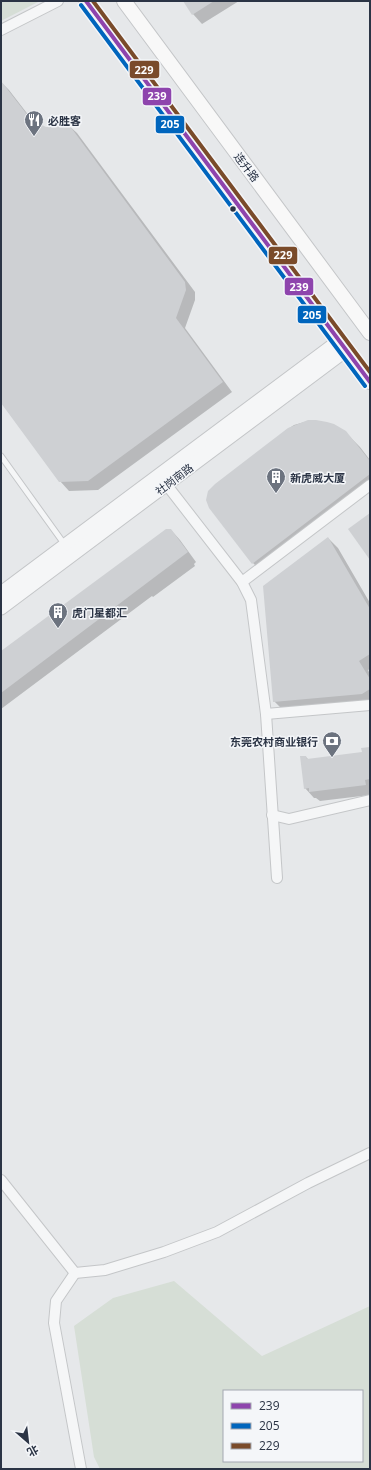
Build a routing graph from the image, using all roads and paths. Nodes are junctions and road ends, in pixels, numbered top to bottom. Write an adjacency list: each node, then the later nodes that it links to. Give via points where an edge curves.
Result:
1 (58, 1): 4 (street)
2 (86, 1): 6 (main road)
3 (124, 1): 5 (main road, 连升路)
4 (1, 30)
5 (370, 333)
6 (343, 345): 7 (main road); 9 (street, 社岗南路); 11 (street, 社岗南路)
7 (370, 382)
8 (1, 456): 11 (lane)
9 (166, 484): 11 (street, 社岗南路); 12 (street)
10 (370, 484): 12 (street)
11 (69, 550): 13 (street, 社岗南路); 14 (street, 社岗南路)
12 (242, 582): 16 (street, via 251,600)
13 (1, 593)
14 (1, 608)
15 (370, 705): 16 (street)
16 (266, 714): 18 (street)
17 (370, 800): 18 (street, via 289,818)
18 (272, 815): 19 (street)
19 (278, 878)
20 (370, 1153): 22 (street, via 217,1232 106,1270)
21 (1, 1180): 22 (street)
22 (75, 1273): 23 (street, via 56,1301 54,1323)
23 (80, 1469)

